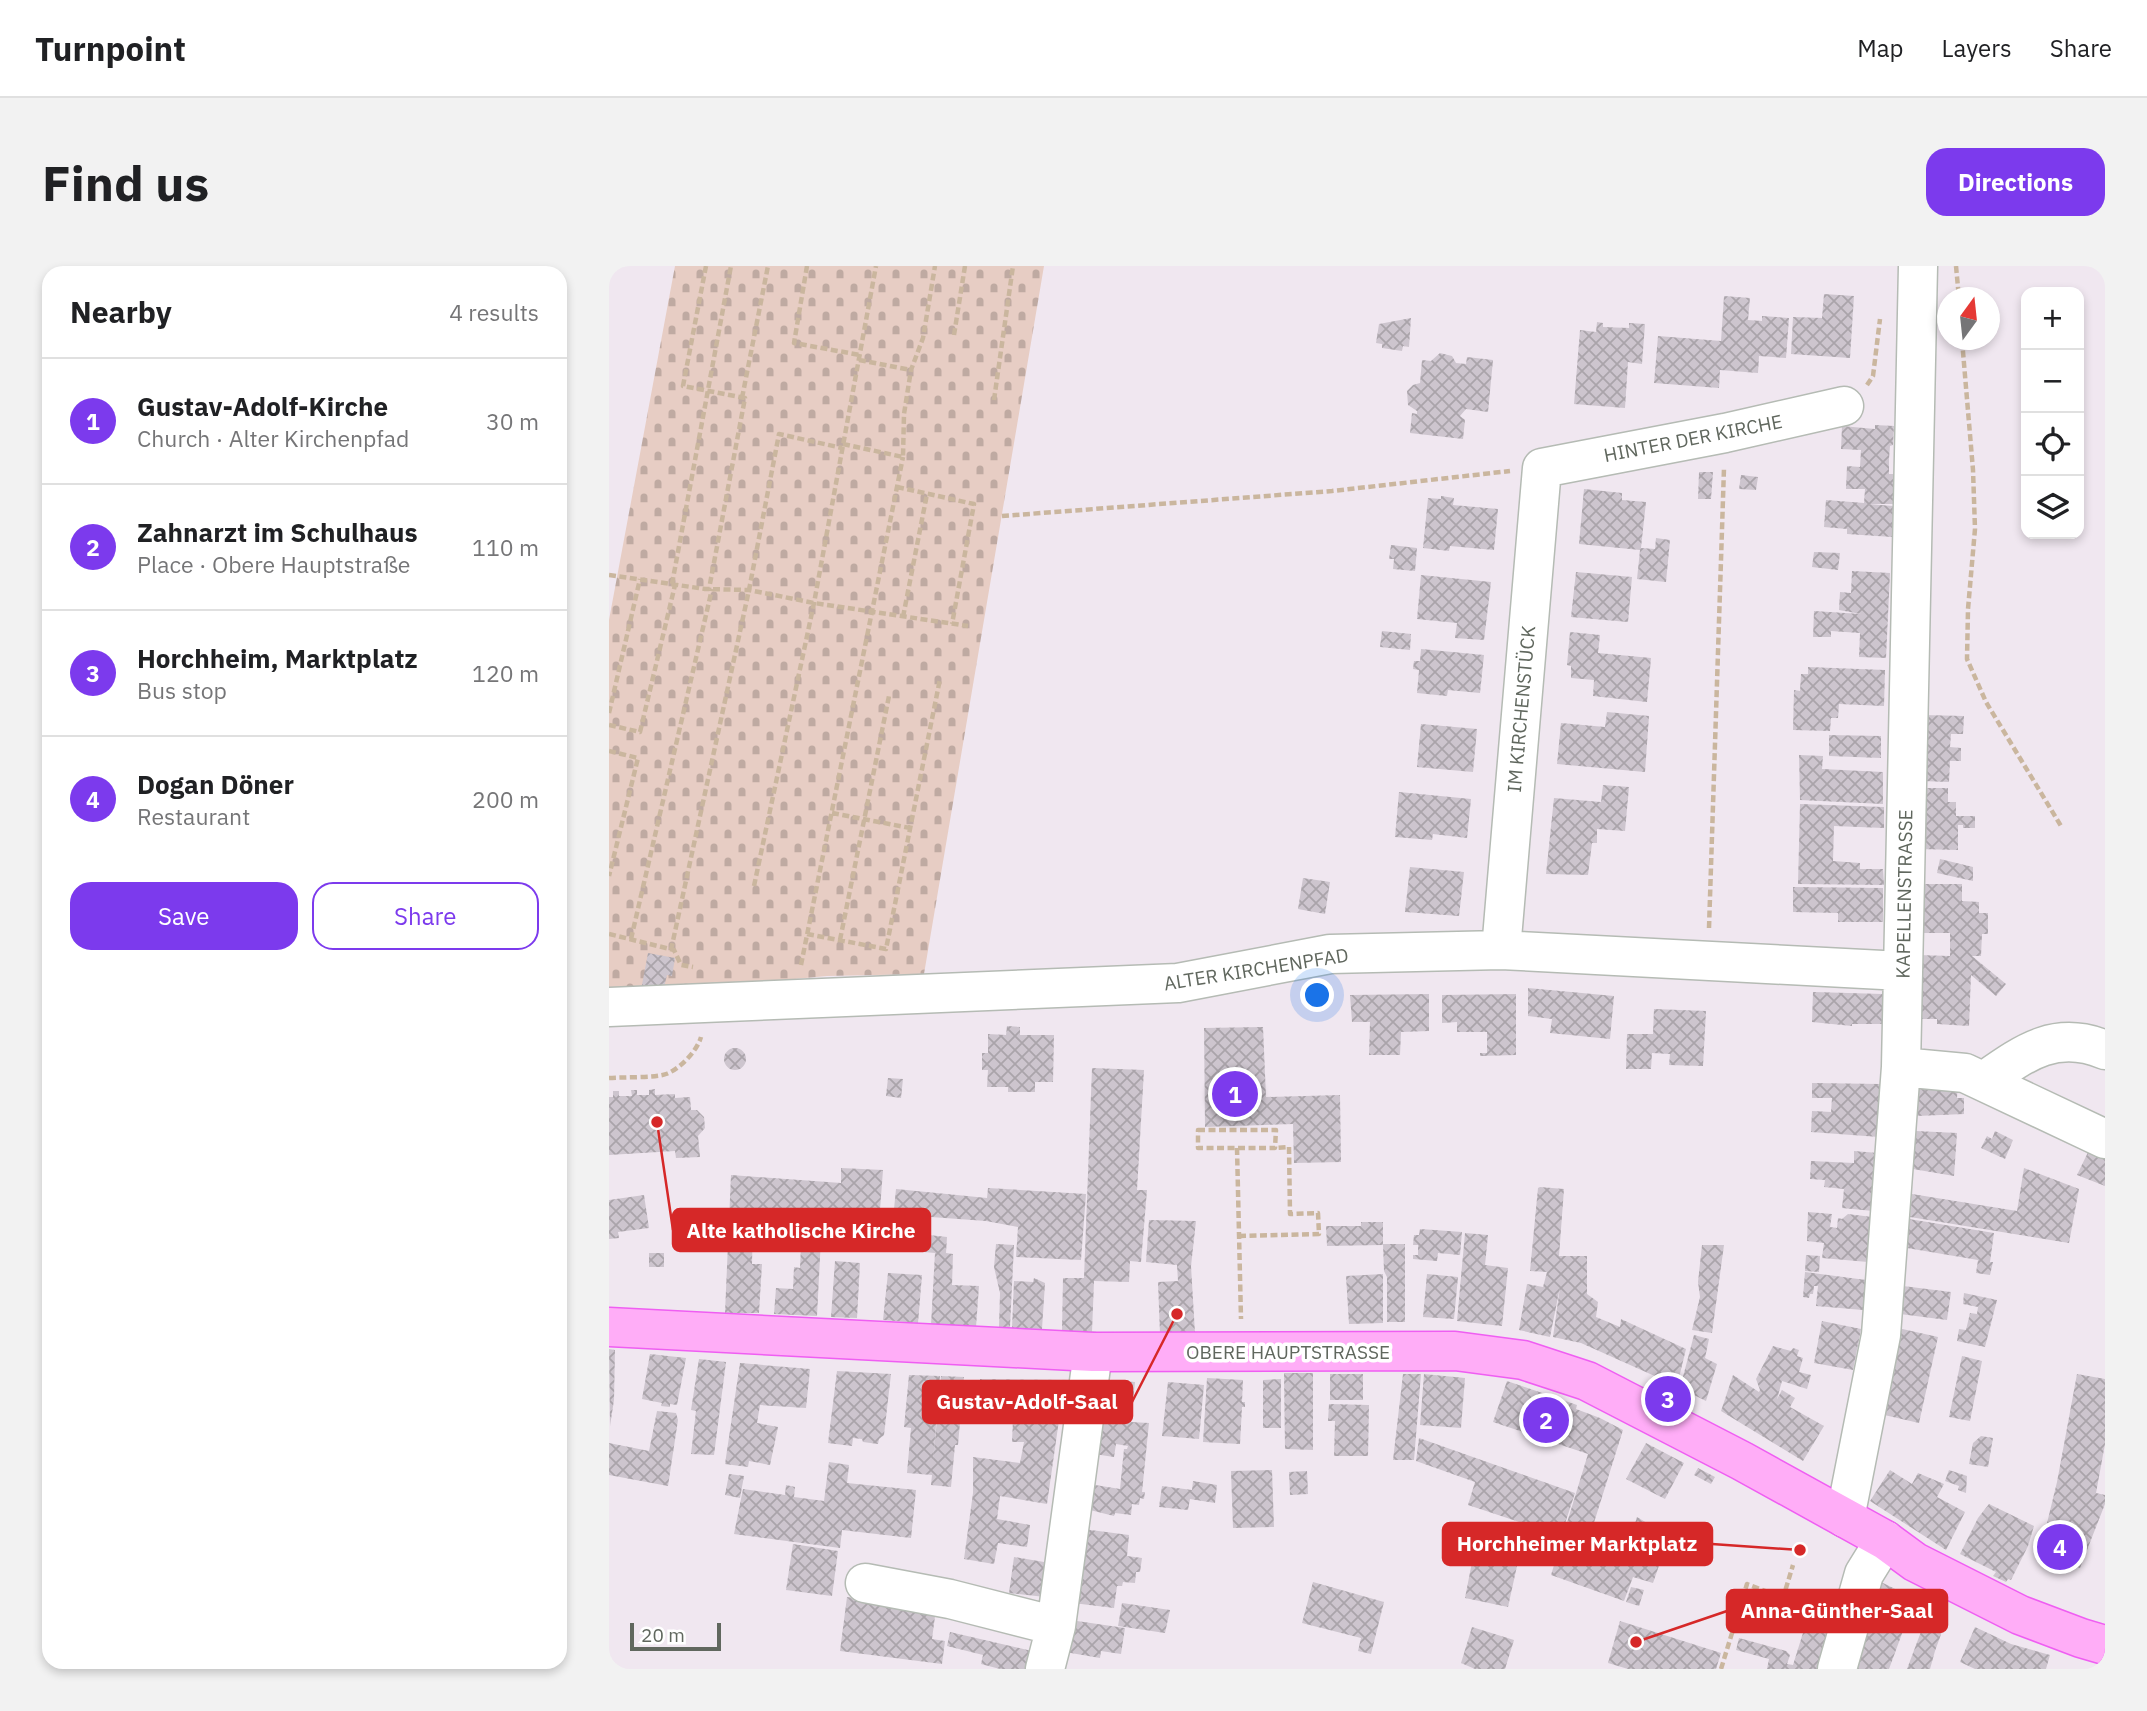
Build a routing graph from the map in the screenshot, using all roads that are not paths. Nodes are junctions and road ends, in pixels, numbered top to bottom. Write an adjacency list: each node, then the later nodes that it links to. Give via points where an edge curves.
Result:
1 (1918, 266): 5 (street, KAPELLENSTRASSE)
2 (1843, 406): 3 (street, HINTER DER KIRCHE)
3 (1542, 468): 4 (street, IM KIRCHENSTÜCK)
4 (1500, 950): 5 (street, ALTER KIRCHENPFAD); 6 (street, ALTER KIRCHENPFAD, via 1330,954 1178,983 705,985)
5 (1902, 971): 8 (street, KAPELLENSTRASSE)
6 (609, 1007)
7 (2105, 1050): 9 (street, via 2066,1041 2047,1045 2027,1052)
8 (1901, 1067): 9 (street, via 1965,1073); 13 (street, KAPELLENSTRASSE, via 1881,1335)
9 (1984, 1081): 10 (street)
10 (2105, 1139)
11 (609, 1326): 12 (main road, OBERE HAUPTSTRASSE)
12 (1093, 1352): 13 (main road, OBERE HAUPTSTRASSE, via 1455,1351 1523,1360 1587,1381); 16 (street)
13 (1845, 1518): 14 (main road, OBERE HAUPTSTRASSE)
14 (1885, 1540): 17 (main road, OBERE HAUPTSTRASSE, via 1915,1562 2020,1615); 19 (street, via 1864,1574)
15 (865, 1583): 16 (street)
16 (1056, 1626): 18 (street)
17 (2105, 1645)
18 (1045, 1669)
19 (1837, 1669)

